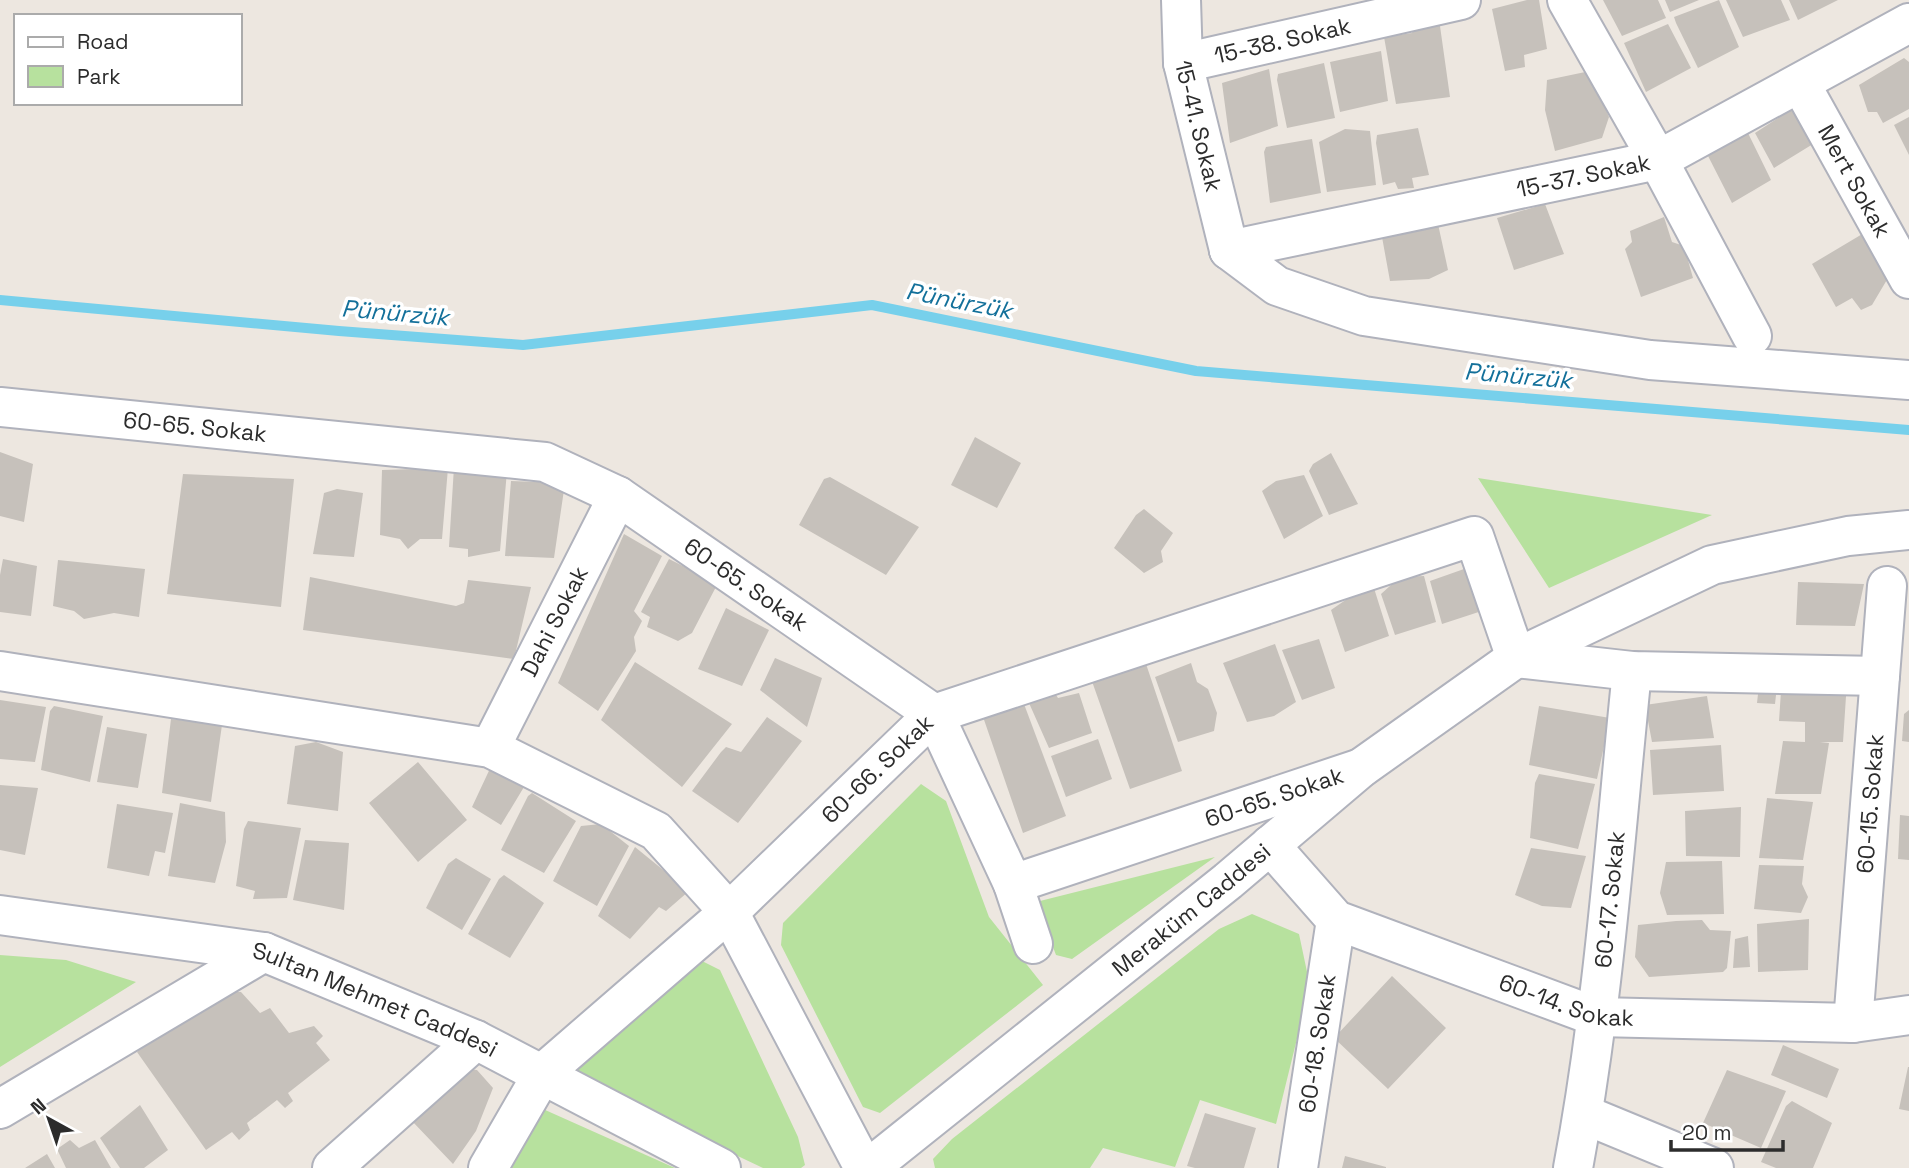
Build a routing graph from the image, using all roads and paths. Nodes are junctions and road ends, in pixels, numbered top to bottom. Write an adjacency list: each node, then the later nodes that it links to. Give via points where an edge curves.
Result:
1 (1181, 0): 5 (street, 15-41. Sokak)
2 (1461, 0): 5 (street, 15-38. Sokak)
3 (1567, 0): 7 (street)
4 (1909, 23): 6 (street, 15-37. Sokak)
5 (1183, 63): 8 (street, 15-41. Sokak)
6 (1800, 83): 7 (street, 15-37. Sokak); 9 (street, Mert Sokak)
7 (1658, 160): 8 (street, 15-37. Sokak); 10 (street)
8 (1229, 250): 11 (street, via 1277,286 1364,316 1650,360)
9 (1909, 279)
10 (1752, 336)
11 (1909, 380)
12 (0, 407): 13 (street, 60-65. Sokak, via 545,462)
13 (618, 496): 20 (street, 60-65. Sokak); 21 (street, Dahi Sokak)
14 (1909, 530): 16 (street, Meraküm Caddesi, via 1848,536 1712,565)
15 (1887, 586): 19 (street, 60-15. Sokak)
16 (1517, 657): 18 (street); 20 (street, 60-66. Sokak, via 1474,537); 22 (street, Meraküm Caddesi)
17 (0, 671): 21 (street)
18 (1632, 671): 19 (street); 31 (street, 60-17. Sokak)
19 (1880, 676): 32 (street, 60-15. Sokak)
20 (934, 714): 24 (street); 25 (street, 60-66. Sokak)
21 (491, 748): 25 (street, via 656,831)
22 (1362, 768): 23 (street, Meraküm Caddesi); 24 (street, 60-65. Sokak)
23 (1270, 845): 27 (street, 60-14. Sokak); 40 (street, Meraküm Caddesi)
24 (1013, 884): 28 (street)
25 (729, 912): 34 (street, 60-66. Sokak); 40 (street)
26 (0, 915): 29 (street, Sultan Mehmet Caddesi)
27 (1336, 920): 31 (street, 60-14. Sokak); 41 (street, 60-18. Sokak)
28 (1032, 944)
29 (264, 951): 33 (street, Sultan Mehmet Caddesi); 35 (street)
30 (1909, 1015): 32 (street, 60-14. Sokak)
31 (1597, 1017): 32 (street, 60-14. Sokak); 36 (street, 60-17. Sokak)
32 (1853, 1023)
33 (476, 1040): 34 (street, Sultan Mehmet Caddesi); 37 (street)
34 (542, 1073): 38 (street, 60-66. Sokak); 39 (street, Sultan Mehmet Caddesi)
35 (0, 1109)
36 (1583, 1114): 42 (street, 60-17. Sokak); 43 (street)
37 (332, 1168)
38 (488, 1168)
39 (721, 1168)
40 (866, 1168)
41 (1298, 1168)
42 (1573, 1168)
43 (1714, 1168)

